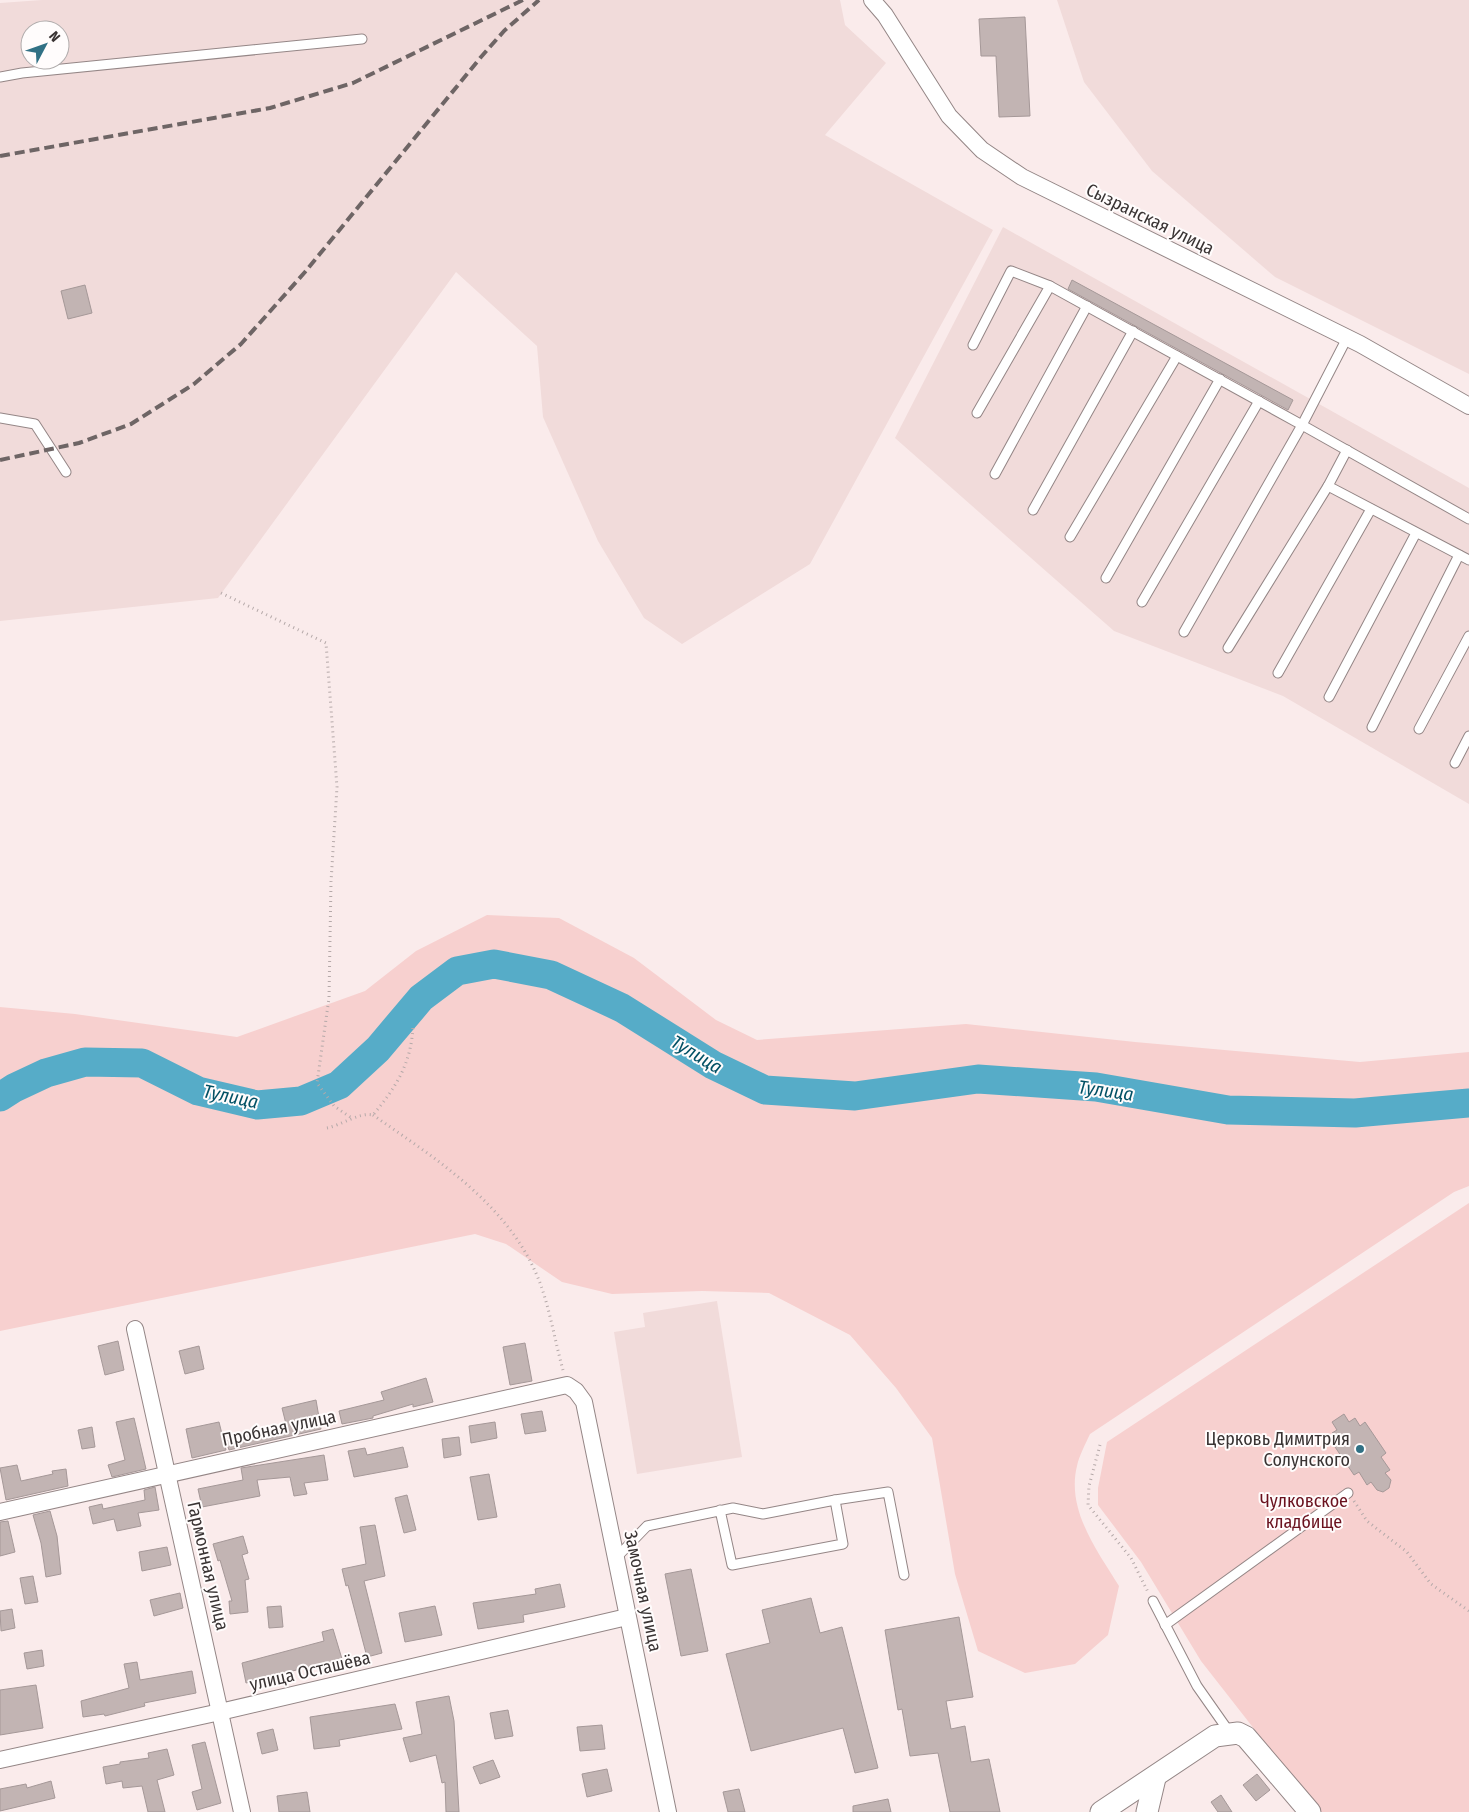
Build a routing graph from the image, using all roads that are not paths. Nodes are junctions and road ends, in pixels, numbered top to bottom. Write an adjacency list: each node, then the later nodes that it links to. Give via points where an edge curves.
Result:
1 (872, 0): 7 (street, Сызранская улица, via 885,14 949,116 982,150 1022,177)
2 (362, 39): 3 (lane)
3 (0, 77)
4 (1050, 286): 5 (lane); 8 (lane, via 1011,271); 13 (lane)
5 (1087, 306): 6 (lane); 18 (lane)
6 (1133, 332): 9 (lane); 21 (lane)
7 (1347, 338): 12 (street, Сызранская улица); 15 (lane)
8 (973, 345)
9 (1177, 356): 10 (lane); 24 (lane)
10 (1220, 379): 11 (lane); 27 (lane)
11 (1259, 401): 15 (lane); 28 (lane)
12 (1469, 406)
13 (978, 413)
14 (0, 418): 17 (lane, via 35,424)
15 (1302, 424): 16 (lane); 29 (lane)
16 (1347, 450): 19 (lane); 22 (lane)
17 (66, 472)
18 (995, 474)
19 (1328, 486): 20 (lane); 31 (lane)
20 (1371, 509): 23 (lane); 32 (lane)
21 (1033, 510)
22 (1469, 519)
23 (1416, 533): 25 (lane); 33 (lane)
24 (1070, 537)
25 (1459, 555): 26 (lane); 34 (lane)
26 (1469, 560)
27 (1106, 578)
28 (1142, 602)
29 (1184, 632)
30 (1469, 636): 35 (lane)
31 (1228, 648)
32 (1278, 672)
33 (1329, 697)
34 (1372, 728)
35 (1419, 729)
36 (1469, 736): 37 (lane)
37 (1455, 763)
38 (134, 1329): 40 (street, Гармонная улица)
39 (566, 1385): 40 (street, Пробная улица); 45 (street, Замочная улица, via 576,1391 584,1402)
40 (166, 1473): 44 (street, Пробная улица); 50 (street, Гармонная улица)
41 (1348, 1493): 49 (lane)
42 (835, 1500): 43 (lane, via 763,1514 733,1508); 43 (lane, via 843,1544 732,1565); 46 (lane, via 888,1492)
43 (720, 1510): 45 (lane, via 647,1526)
44 (0, 1512)
45 (616, 1558): 48 (street, Замочная улица)
46 (904, 1575)
47 (1153, 1601): 49 (lane)
48 (628, 1617): 50 (street, улица Осташёва); 55 (street, Замочная улица)
49 (1165, 1625): 51 (lane, via 1197,1686)
50 (220, 1712): 52 (street, улица Осташёва); 54 (street, Гармонная улица)
51 (1230, 1733): 53 (street, via 1215,1736); 58 (street, via 1241,1733 1246,1737)
52 (0, 1760)
53 (1155, 1778): 56 (street); 57 (street)
54 (242, 1812)
55 (668, 1812)
56 (1101, 1812)
57 (1147, 1812)
58 (1310, 1812)

